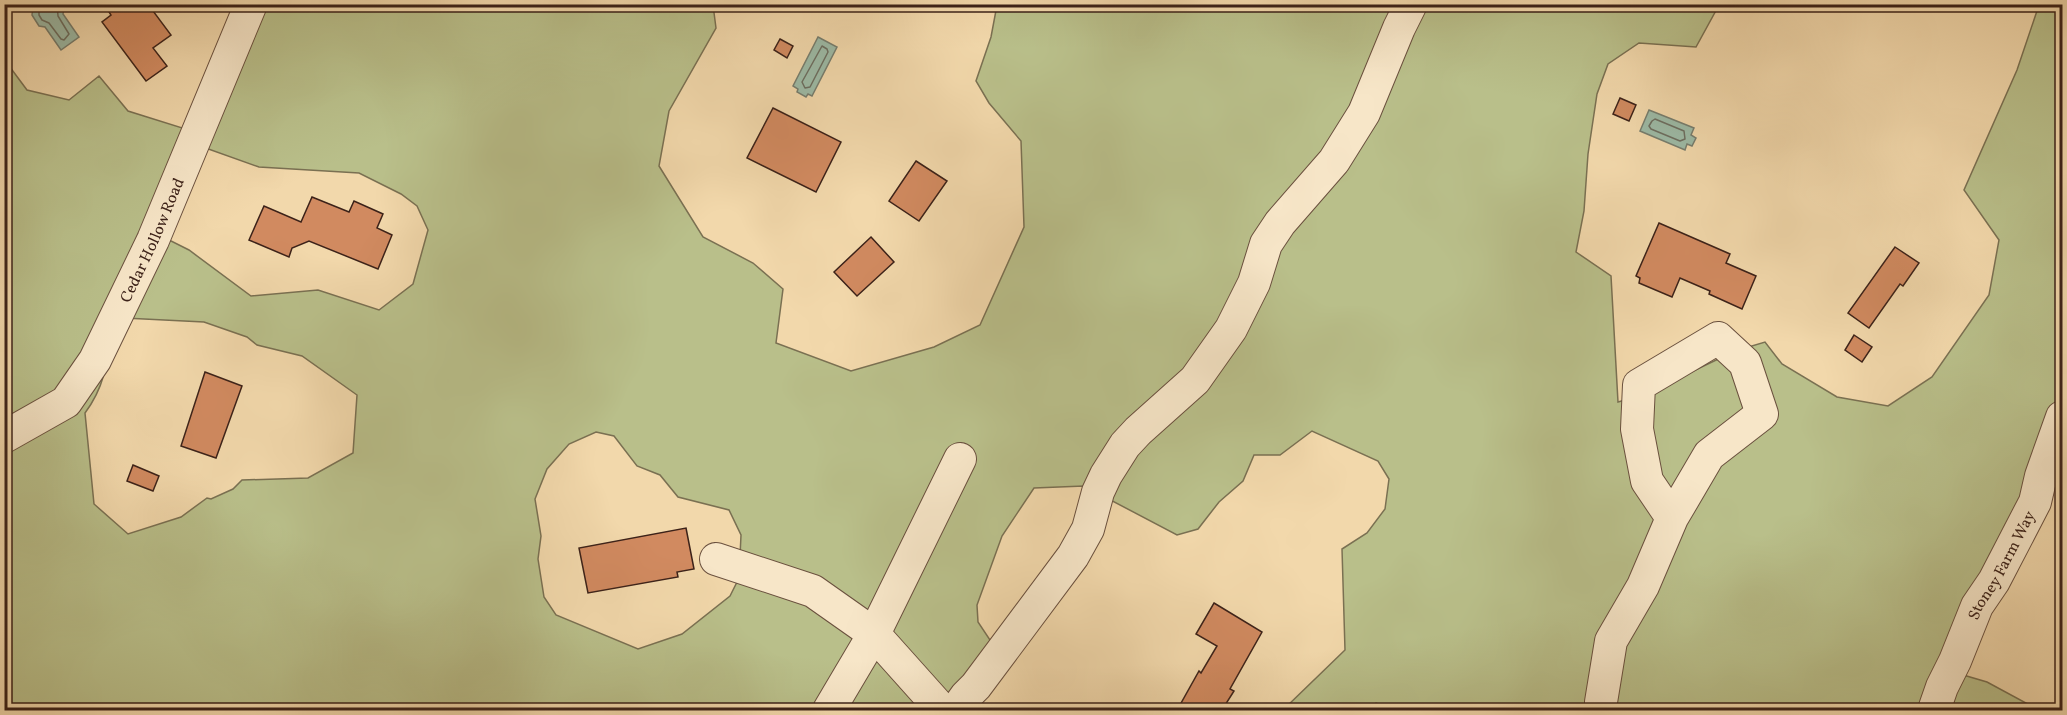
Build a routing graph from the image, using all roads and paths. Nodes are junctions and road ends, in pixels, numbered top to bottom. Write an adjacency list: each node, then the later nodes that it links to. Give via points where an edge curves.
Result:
1 (251, 4): 4 (street, Cedar Hollow Road, via 153,240 95,360 66,402)
2 (1411, 4): 11 (street, via 1364,113 1334,161 1266,244 1254,283 1231,329 1195,380 1125,445 1102,484 1088,529 1074,556)
3 (2062, 417): 13 (street, Stoney Farm Way, via 2035,502 1977,606)
4 (4, 437)
5 (960, 459): 8 (street)
6 (1672, 518): 6 (street, via 1709,454 1762,414 1745,363 1718,338 1639,385 1637,429 1647,481); 12 (street, via 1643,586 1611,641)
7 (716, 559): 8 (street, via 813,591)
8 (874, 634): 9 (street); 10 (street)
9 (829, 711)
10 (942, 711)
11 (956, 711)
12 (1601, 711)
13 (1934, 711)

